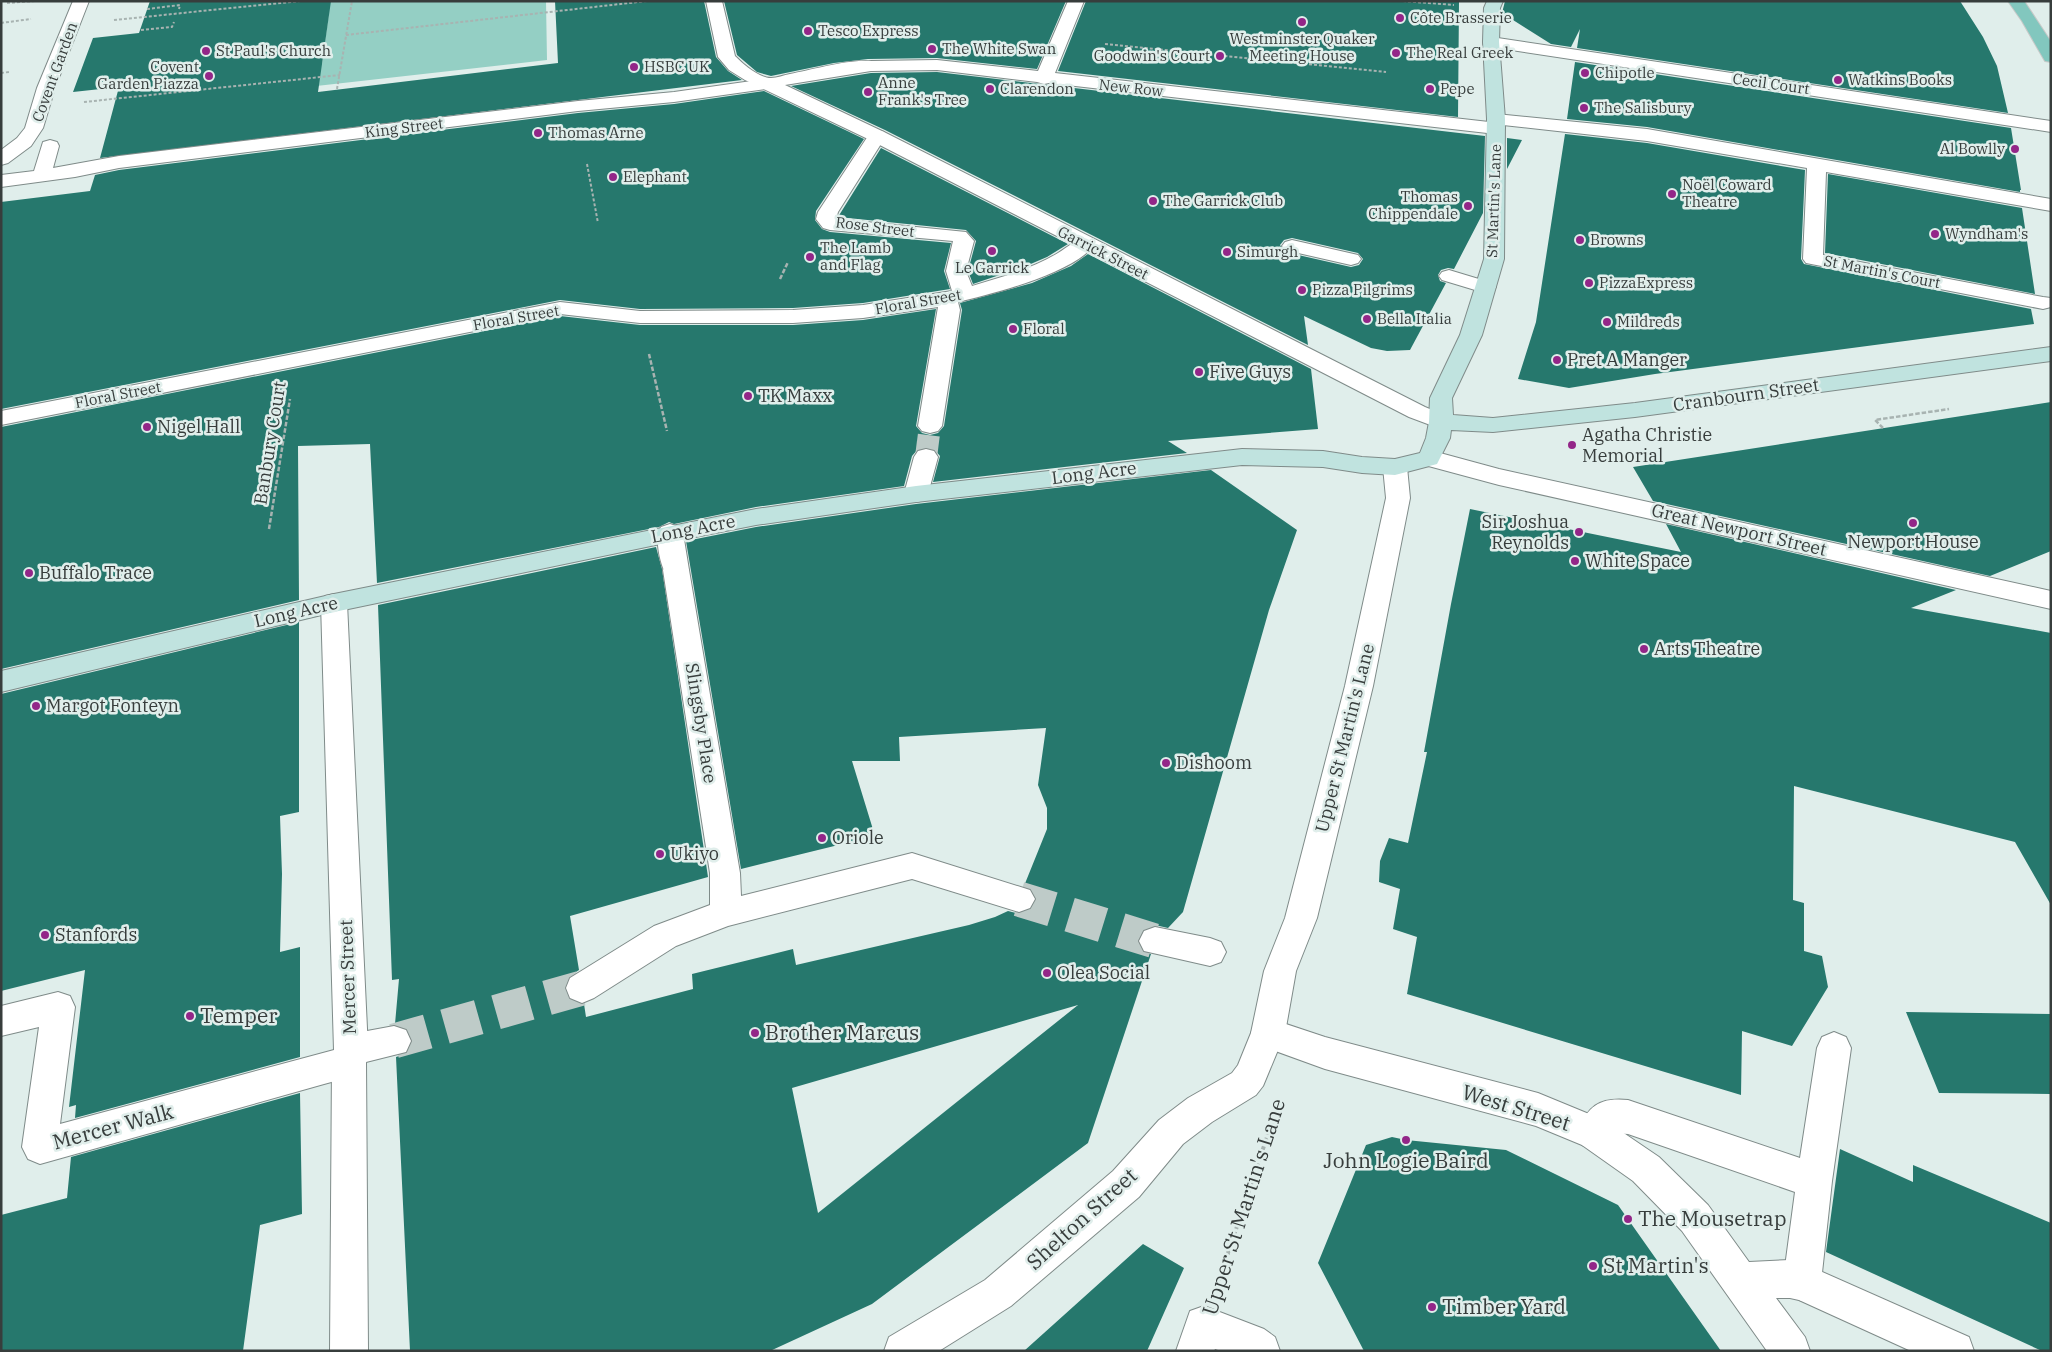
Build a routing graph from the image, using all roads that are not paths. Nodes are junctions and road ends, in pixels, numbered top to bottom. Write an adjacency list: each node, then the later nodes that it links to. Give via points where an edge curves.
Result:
1 (81, 1): 14 (street, Covent Garden, via 46,88 34,128 24,142)
2 (714, 1): 9 (street, Garrick Street, via 727,57 735,66)
3 (1076, 1): 8 (street)
4 (2021, 2): 7 (main road)
5 (1494, 5): 6 (main road, St Martin's Lane)
6 (1491, 42): 10 (main road, St Martin's Lane); 11 (street, Cecil Court)
7 (2051, 57)
8 (1044, 79): 9 (street, New Row, via 937,66 871,66); 10 (street, New Row)
9 (766, 84): 12 (street, Garrick Street); 16 (street, King Street, via 119,162)
10 (1496, 123): 15 (street, via 1647,135); 23 (main road, St Martin's Lane, via 1494,259)
11 (2051, 126)
12 (877, 136): 19 (street, Garrick Street); 24 (street, Rose Street, via 826,218 830,224 963,238 956,271)
13 (50, 146): 16 (street)
14 (1, 159)
15 (1817, 165): 18 (street); 25 (street, St Martin's Court, via 1813,259)
16 (42, 175): 17 (street, King Street)
17 (1, 180)
18 (2051, 205)
19 (1086, 244): 24 (street, Floral Street, via 1047,268); 28 (street, Garrick Street)
20 (1292, 246): 21 (street)
21 (1351, 259)
22 (1449, 276): 23 (street)
23 (1485, 287): 28 (main road, St Martin's Lane, via 1471,335 1441,398)
24 (956, 297): 27 (street, Floral Street, via 859,313 812,317 641,317 560,308); 29 (street, Rose Street, via 949,310)
25 (2043, 303)
26 (2051, 354): 28 (main road, Cranbourn Street, via 1635,410 1493,425)
27 (1, 418)
28 (1441, 422): 31 (main road, via 1434,452)
29 (930, 426)
30 (926, 457): 33 (street)
31 (1429, 458): 32 (main road); 35 (street, Great Newport Street, via 1499,477)
32 (1395, 467): 33 (main road, Long Acre, via 1323,459 1242,456); 44 (street, Upper St Martin's Lane, via 1398,498 1358,686 1301,918 1280,970)
33 (916, 494): 34 (main road, Long Acre)
34 (670, 533): 36 (main road, Long Acre); 39 (street, Slingsby Place, via 725,874)
35 (2051, 600)
36 (334, 603): 37 (main road, Long Acre); 47 (street, Mercer Street)
37 (1, 682)
38 (1019, 899): 39 (street, via 912,866)
39 (726, 913): 42 (street, via 665,936)
40 (1155, 941): 41 (street)
41 (1210, 952)
42 (582, 988)
43 (1, 1021): 47 (street, Mercer Walk, via 58,1007 40,1147 324,1068)
44 (1268, 1033): 48 (street, Upper St Martin's Lane); 49 (street, West Street, via 1333,1056 1538,1110)
45 (394, 1041): 47 (street)
46 (1834, 1048): 50 (street)
47 (350, 1057): 54 (street, Mercer Street)
48 (1251, 1075): 55 (street, Shelton Street, via 1244,1084 1171,1132 1126,1184 998,1293)
49 (1594, 1133): 50 (street, via 1598,1122 1611,1115 1628,1117); 51 (street, West Street, via 1666,1187 1695,1218)
50 (1814, 1181): 52 (street)
51 (1741, 1281): 52 (street, via 1790,1279); 57 (street, West Street)
52 (1802, 1282): 58 (street)
53 (1200, 1338): 56 (street, via 1250,1343)
54 (349, 1351)
55 (903, 1351)
56 (1261, 1351)
57 (1791, 1351)
58 (1954, 1351)

